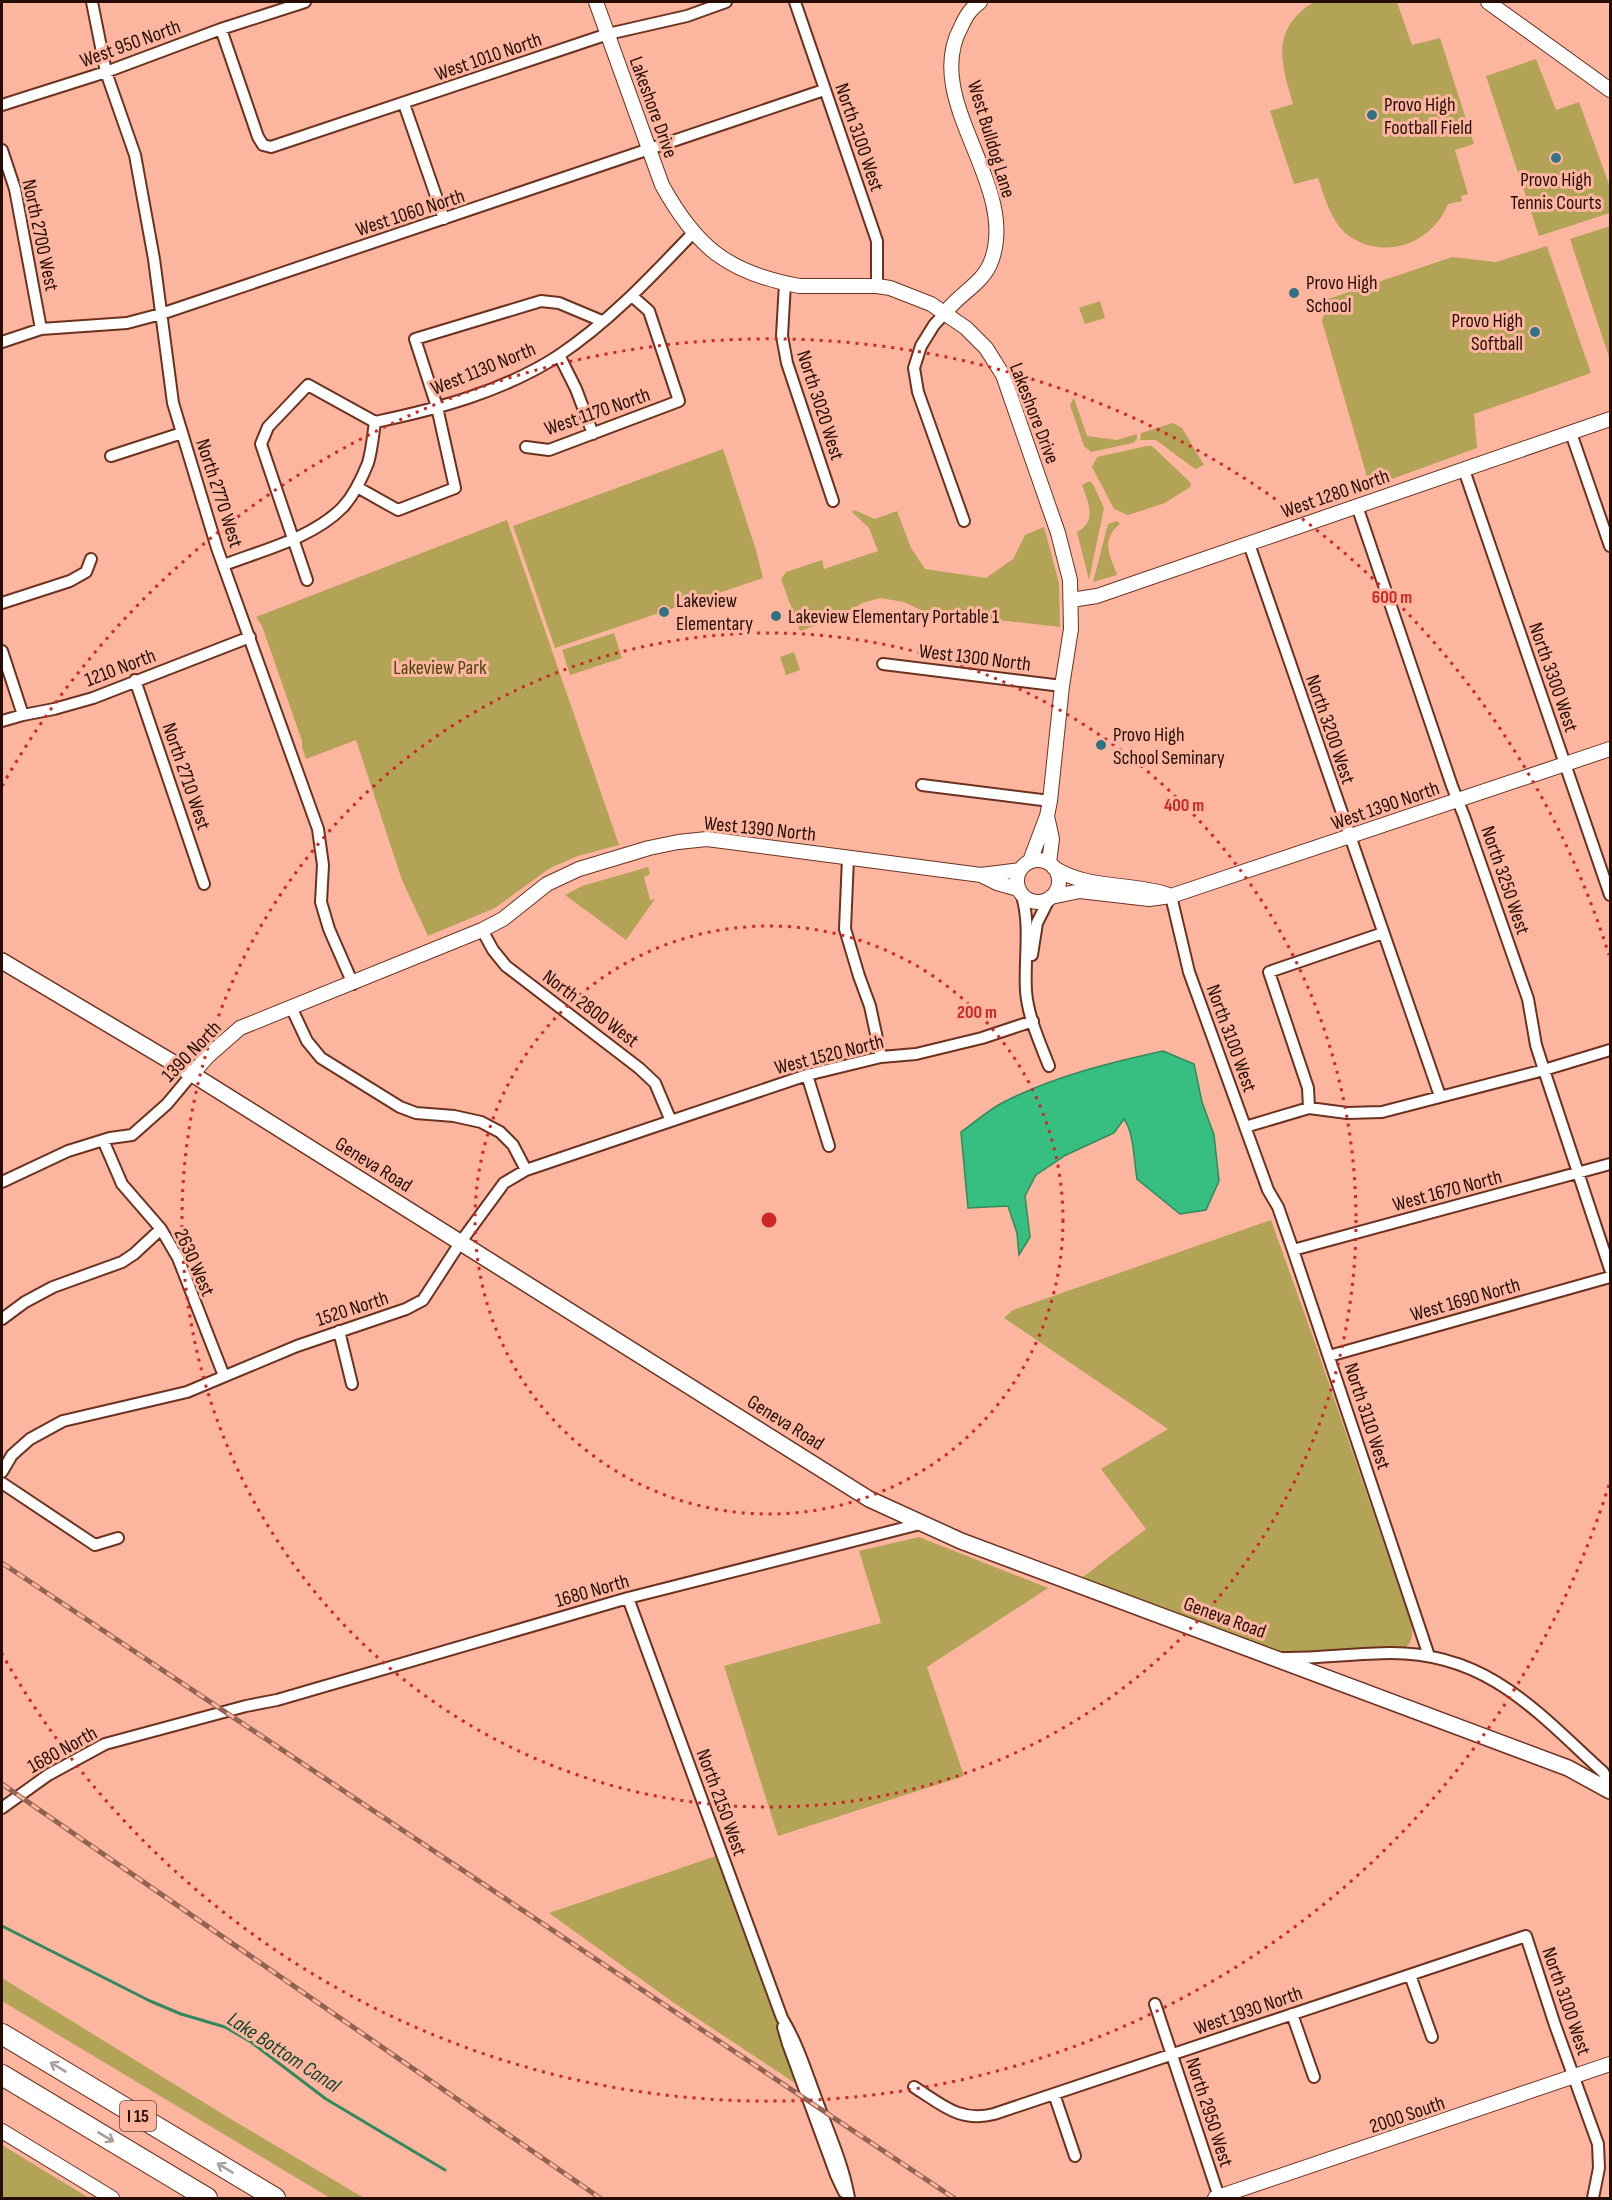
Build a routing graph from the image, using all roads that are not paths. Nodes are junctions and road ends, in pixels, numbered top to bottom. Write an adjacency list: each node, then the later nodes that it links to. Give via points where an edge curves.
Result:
1 (92, 2): 10 (street, North 2770 West)
2 (305, 2): 8 (street, West 950 North)
3 (596, 2): 9 (street, Lakeshore Drive)
4 (726, 2): 9 (street, West 1010 North, via 687,16)
5 (795, 2): 11 (street, North 3100 West)
6 (980, 2): 22 (street, West Bulldog Lane, via 971,9 955,38 951,62 954,90 994,204 997,233 992,260 981,280)
7 (1488, 2): 12 (street)
8 (221, 29): 10 (street, West 950 North); 13 (street, West 1010 North, via 263,145 271,147)
9 (608, 34): 13 (street, West 1010 North); 16 (street, Lakeshore Drive)
10 (106, 72): 14 (street, West 950 North); 23 (street, North 2770 West, via 135,155)
11 (824, 90): 16 (street, West 1060 North); 20 (street, North 3100 West, via 877,241)
12 (1611, 90)
13 (404, 104): 17 (street)
14 (2, 105)
15 (2, 150): 25 (street, North 2700 West, via 15,189)
16 (648, 151): 17 (street, West 1060 North); 18 (street, Lakeshore Drive, via 676,212)
17 (444, 219): 23 (street, West 1060 North)
18 (693, 233): 19 (street, Lakeshore Drive, via 710,251 728,262); 21 (street, West 1130 North)
19 (785, 284): 20 (street, Lakeshore Drive); 38 (street, North 3020 West, via 782,336 787,363)
20 (877, 286): 22 (street, Lakeshore Drive, via 931,304)
21 (632, 296): 24 (street, West 1130 North); 33 (street, West 1170 North, via 649,311 679,401)
22 (945, 313): 40 (street, via 921,346 914,368 918,392); 47 (street, Lakeshore Drive, via 986,348 1003,375 1065,555)
23 (161, 314): 25 (street, West 1060 North, via 127,323); 31 (street, North 2770 West, via 173,403)
24 (602, 321): 27 (street, West 1130 North); 28 (street, via 559,303 541,300 415,339)
25 (42, 329): 26 (street, West 1060 North)
26 (2, 342)
27 (559, 355): 28 (street, West 1130 North, via 521,376); 33 (street)
28 (437, 407): 30 (street, West 1130 North); 37 (street, via 455,488 398,510)
29 (1611, 419): 32 (street, West 1280 North)
30 (375, 422): 37 (street, via 369,460); 41 (street, via 308,384 268,427 261,444)
31 (182, 433): 35 (street); 45 (street, North 2770 West)
32 (1570, 433): 36 (street, West 1280 North); 43 (street)
33 (593, 434): 34 (street, West 1170 North, via 549,450)
34 (526, 447)
35 (111, 456)
36 (1464, 470): 39 (street, West 1280 North); 57 (street, North 3300 West)
37 (357, 487): 41 (street, via 331,517)
38 (833, 501)
39 (1358, 506): 42 (street, West 1280 North); 60 (street, North 3250 West)
40 (964, 520)
41 (292, 538): 45 (street); 46 (street)
42 (1249, 544): 47 (street, West 1280 North, via 1097,596); 62 (street, North 3200 West)
43 (1611, 546)
44 (91, 559): 48 (street, via 87,572 70,581)
45 (224, 565): 49 (street, North 2770 West)
46 (307, 580)
47 (1071, 600): 53 (street, Lakeshore Drive, via 1071,629)
48 (2, 603)
49 (250, 637): 52 (street, 1210 North); 76 (street, North 2770 West, via 318,829 323,865 321,902)
50 (2, 651): 54 (street)
51 (883, 664): 53 (street, West 1300 North)
52 (135, 680): 54 (street, 1210 North, via 84,701); 67 (street, North 2710 West)
53 (1062, 686): 59 (street, Lakeshore Drive)
54 (23, 715): 55 (street, 1210 North)
55 (2, 721)
56 (1611, 749): 57 (street, West 1390 North)
57 (1566, 765): 60 (street, West 1390 North); 69 (street, North 3300 West)
58 (922, 784): 59 (street)
59 (1050, 801): 61 (street, Lakeshore Drive)
60 (1458, 801): 62 (street, West 1390 North); 82 (street, North 3250 West, via 1528,999)
61 (1047, 816): 64 (street, Lakeshore Drive); 65 (street, Lakeshore Drive)
62 (1350, 837): 70 (street, West 1390 North); 73 (street, North 3200 West)
63 (848, 858): 66 (street, West 1390 North); 72 (street, West 1390 North, via 708,839 678,842 565,875); 80 (street, via 845,929 870,1006)
64 (1025, 866): 65 (street, via 1036,860); 66 (street, West 1390 North); 68 (street, via 1017,876)
65 (1052, 866): 70 (street, via 1081,881 1150,889); 71 (street, via 1059,881)
66 (981, 875): 68 (street, West 1390 North)
67 (204, 884)
68 (1020, 892): 71 (street, via 1035,902); 75 (street, via 1026,908)
69 (1611, 895)
70 (1171, 896): 71 (street, West 1390 North, via 1149,899 1080,891); 88 (street, North 3100 West, via 1189,972)
71 (1050, 898): 75 (street, via 1037,923)
72 (482, 930): 76 (street, 1390 North); 87 (street, North 2800 West, via 506,966 655,1083)
73 (1383, 933): 85 (street, North 3200 West); 86 (street, via 1269,972 1308,1088)
74 (2, 961): 83 (main road, Geneva Road)
75 (1027, 963): 78 (street, via 1026,993)
76 (353, 984): 77 (street, 1390 North)
77 (291, 1007): 83 (street, 1390 North, via 240,1028); 92 (street, via 307,1041 321,1058 400,1107 480,1122 501,1131)
78 (1033, 1021): 80 (street, West 1520 North, via 916,1054); 81 (street)
79 (1611, 1050): 82 (street)
80 (881, 1057): 84 (street, West 1520 North)
81 (1049, 1066)
82 (1544, 1070): 85 (street); 93 (street, North 3250 West)
83 (192, 1074): 89 (street, 1390 North, via 168,1104 132,1135); 97 (main road, Geneva Road)
84 (807, 1075): 87 (street, West 1520 North); 90 (street)
85 (1440, 1096): 86 (street, via 1382,1112)
86 (1309, 1108): 88 (street)
87 (671, 1121): 92 (street, 1520 North)
88 (1245, 1127): 95 (street, North 3100 West)
89 (103, 1140): 94 (street, 1390 North, via 68,1151); 96 (street, 2630 West, via 122,1184)
90 (829, 1146)
91 (1611, 1164): 93 (street, West 1670 North)
92 (526, 1170): 97 (street, 1520 North, via 504,1182)
93 (1579, 1173): 98 (street, West 1670 North); 99 (street, North 3250 West)
94 (2, 1182)
95 (1268, 1190): 98 (street, North 3110 West)
96 (161, 1229): 101 (street, via 122,1262 53,1287); 104 (street, 2630 West, via 178,1258)
97 (460, 1243): 102 (street, 1520 North, via 423,1300); 108 (main road, Geneva Road, via 869,1499)
98 (1293, 1250): 103 (street, North 3110 West)
99 (1611, 1269)
100 (1611, 1277): 103 (street, West 1690 North)
101 (2, 1319)
102 (339, 1331): 104 (street, 1520 North); 105 (street)
103 (1329, 1356): 111 (street, North 3110 West)
104 (224, 1376): 106 (street, 1520 North, via 187,1392 63,1421 30,1439 12,1455)
105 (352, 1384)
106 (2, 1472)
107 (2, 1483): 109 (street, via 95,1545)
108 (920, 1524): 110 (street, 1680 North); 112 (main road, Geneva Road)
109 (118, 1538)
110 (628, 1598): 115 (street, 1680 North, via 277,1700 257,1710 177,1731 105,1744 67,1764); 135 (street, North 2150 West, via 782,2018 817,2100)
111 (1428, 1656): 112 (street, via 1392,1653); 113 (street, via 1478,1672 1521,1697 1603,1772)
112 (1275, 1658): 114 (main road, Geneva Road, via 1568,1768)
113 (1611, 1784)
114 (1611, 1791)
115 (2, 1808)
116 (1526, 1936): 117 (street, West 1930 North); 126 (street, North 3100 West)
117 (1410, 1975): 119 (street, West 1930 North); 121 (street)
118 (1155, 2004): 122 (street, North 2950 West)
119 (1292, 2014): 122 (street, West 1930 North); 125 (street)
120 (2, 2034): 134 (highway, I 15, one-way to 120)
121 (1432, 2037)
122 (1172, 2055): 128 (street, West 1930 North); 131 (street, North 2950 West)
123 (1611, 2064): 126 (street, 2000 South)
124 (2, 2075): 133 (highway, I 15, one-way to 133)
125 (1314, 2077)
126 (1574, 2077): 131 (street, 2000 South); 136 (street, North 3100 West, via 1600,2151)
127 (914, 2087): 128 (street, West 1930 North, via 968,2117 981,2117)
128 (1054, 2094): 130 (street)
129 (2, 2131): 132 (street)
130 (1075, 2156)
131 (1217, 2198)
132 (112, 2199)
133 (207, 2199)
134 (275, 2199)
135 (849, 2199)
136 (1593, 2199)

